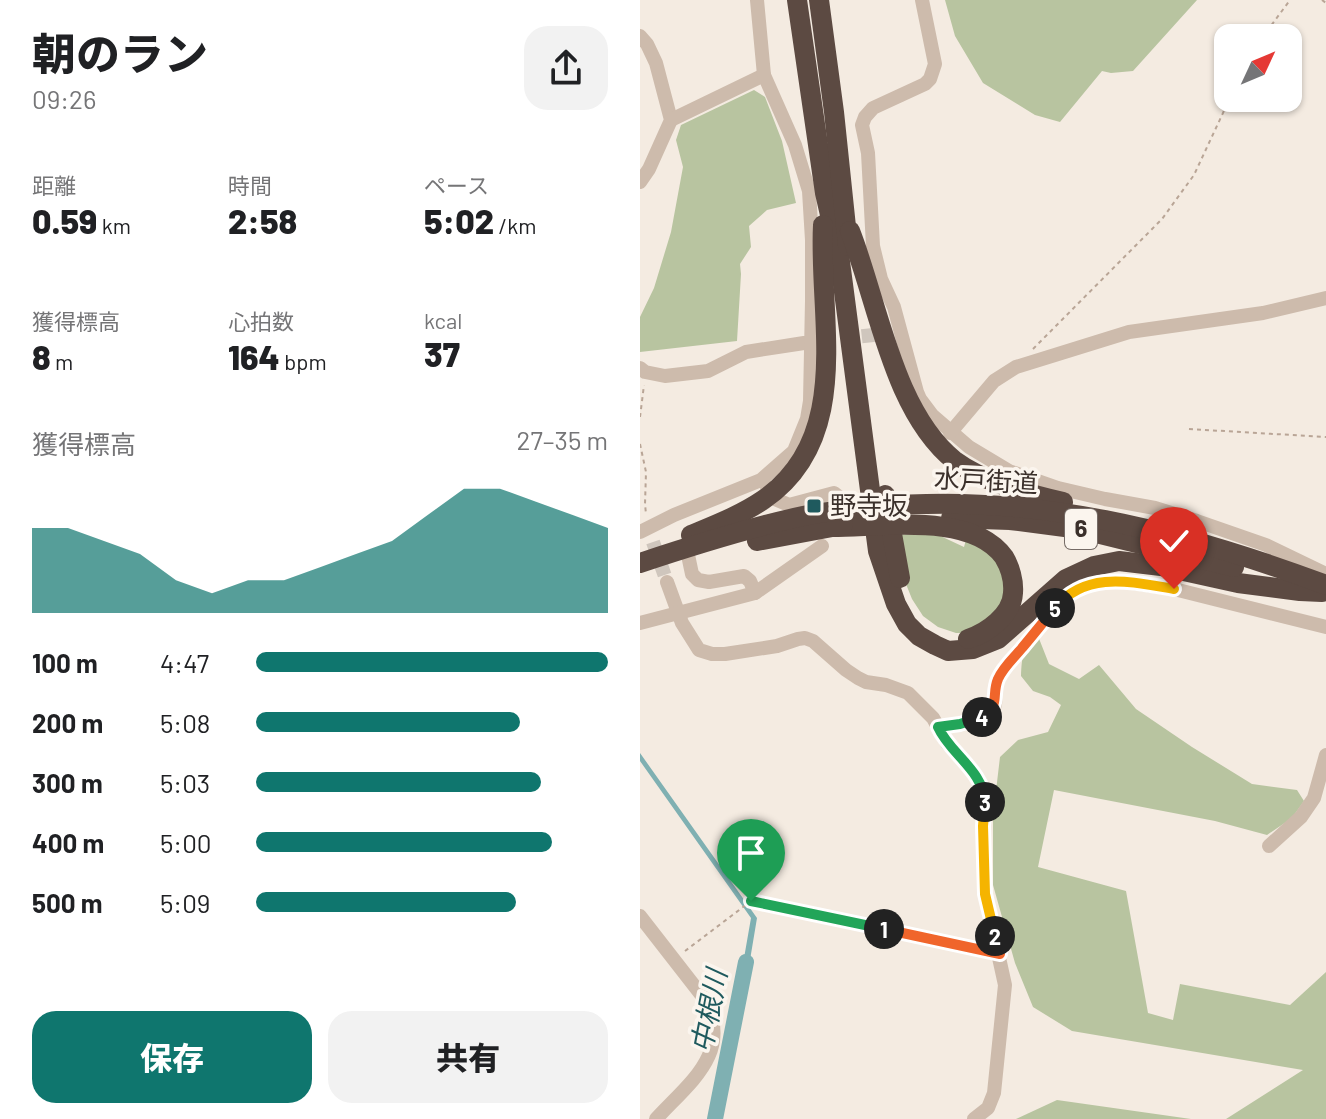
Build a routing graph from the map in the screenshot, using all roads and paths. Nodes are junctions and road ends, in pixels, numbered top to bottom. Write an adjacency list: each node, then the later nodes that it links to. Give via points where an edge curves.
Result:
1 (757, 0): 10 (street)
2 (797, 0): 14 (highway)
3 (819, 0): 15 (highway)
4 (922, 0): 22 (street, via 935,64 930,79 873,108 862,125 881,279 920,399)
5 (1290, 0): 8 (path)
6 (1322, 0): 7 (path)
7 (1326, 3)
8 (1272, 24)
9 (640, 36): 12 (street, via 656,63)
10 (764, 75): 12 (street); 26 (street, via 809,191 812,240 807,419 794,451)
11 (1223, 112): 18 (path, via 1194,175 1162,219)
12 (671, 120): 13 (street)
13 (640, 182)
14 (825, 193): 25 (highway); 26 (highway, via 826,331 818,427 792,473)
15 (846, 219): 25 (highway); 28 (highway, via 909,401 923,426 956,461 1000,484)
16 (1326, 298): 18 (street, via 1263,313 1129,332)
17 (804, 343): 19 (street, via 746,352 708,371 665,376)
18 (1016, 367): 22 (street, via 994,381)
19 (643, 370): 20 (path)
20 (640, 417)
21 (1189, 429): 23 (path)
22 (950, 433): 35 (street, via 1009,471 1058,488 1155,508 1266,545)
23 (1326, 437)
24 (640, 444): 29 (path, via 646,472)
25 (877, 487): 31 (highway)
26 (767, 490): 27 (street, via 785,504 834,493 839,497); 29 (street, via 674,515); 29 (highway, via 745,510 704,529)
27 (839, 518): 28 (highway, 水戸街道 / 6, via 907,504 1012,506 1087,515); 31 (highway, via 932,525 981,537 1007,562 1011,602 977,636 966,640 943,635 916,614); 32 (highway, 水戸街道 / 6); 33 (highway, 水戸街道 / 6, via 805,515 705,541); 35 (highway, 水戸街道 / 6, via 1045,524)
28 (1170, 535): 35 (highway, 水戸街道 / 6)
29 (645, 539)
30 (822, 546): 36 (street)
31 (886, 550): 35 (highway, via 896,604 907,624 948,651 998,639 1066,579 1119,561 1300,591)
32 (688, 555): 33 (highway, 水戸街道 / 6); 36 (street, via 698,580 744,576)
33 (640, 566)
34 (667, 582): 37 (street)
35 (1325, 586)
36 (755, 593): 37 (street)
37 (678, 612): 38 (street); 40 (street, via 706,653 813,641 866,682 908,693)
38 (640, 623)
39 (1326, 627): 40 (street, via 1174,589 1104,581 1061,600 1005,667 991,711 980,719)
40 (938, 727): 44 (street, via 974,773 986,798 985,894)
41 (1326, 755): 42 (street, via 1314,798)
42 (1269, 846)
43 (640, 916): 45 (street)
44 (1000, 954): 45 (path, via 751,901); 47 (street, via 1005,985 996,1082 988,1108)
45 (674, 959): 46 (street, via 710,1008 715,1036 707,1060)
46 (656, 1119)
47 (974, 1119)

